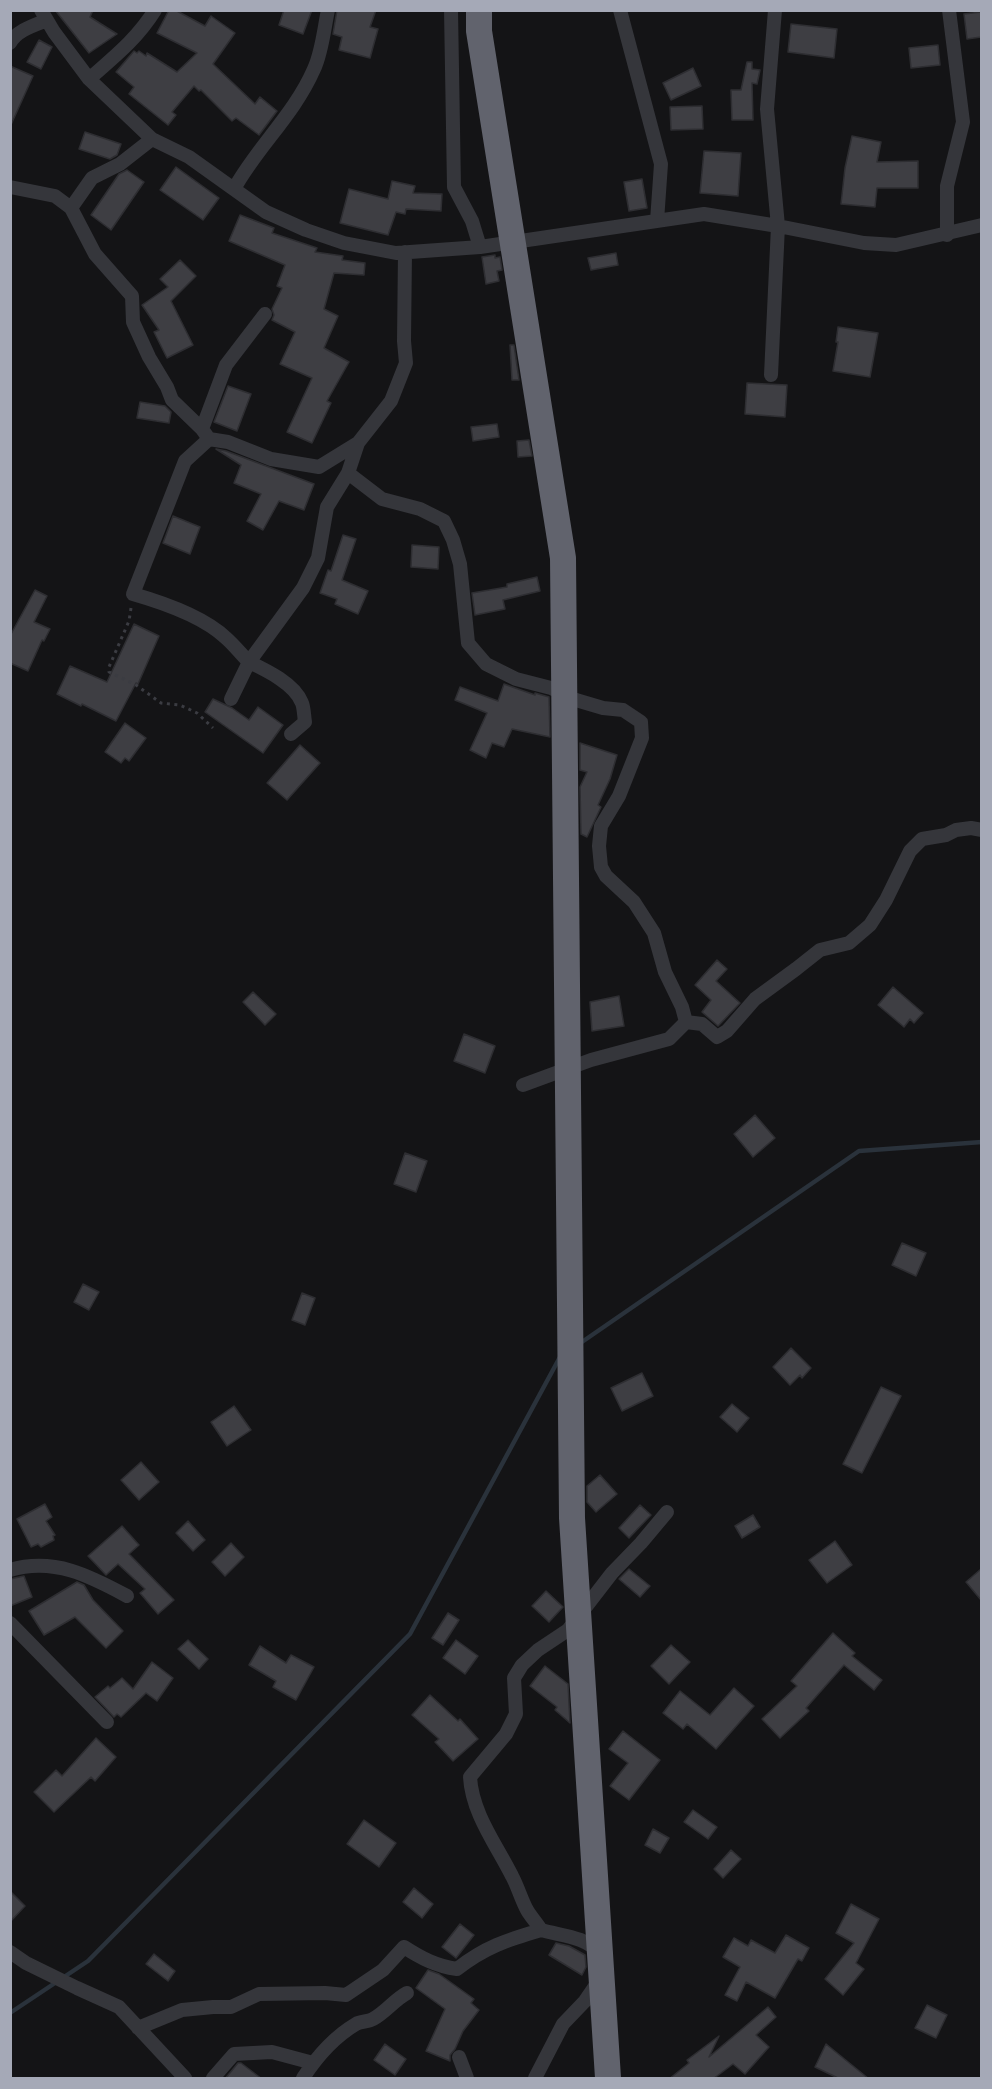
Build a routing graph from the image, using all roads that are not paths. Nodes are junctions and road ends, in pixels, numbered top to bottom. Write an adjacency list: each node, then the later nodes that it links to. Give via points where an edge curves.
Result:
1 (155, 10): 10 (street, via 128,46)
2 (328, 10): 13 (street, via 315,68 280,127)
3 (451, 10): 19 (street, via 454,187)
4 (478, 10): 48 (highway, via 563,558 572,1518)
5 (620, 10): 15 (street, via 661,164)
6 (775, 10): 17 (street, via 766,109)
7 (949, 10): 18 (street, via 963,122 947,186)
8 (44, 15): 9 (street); 10 (street)
9 (10, 43)
10 (89, 79): 11 (street)
11 (152, 139): 13 (street, via 189,158); 14 (street, via 120,164 92,178)
12 (10, 187): 14 (street, via 55,196)
13 (234, 189): 20 (street, via 266,212 306,230 344,243)
14 (71, 208): 23 (street, via 96,254 132,296 133,322 172,400)
15 (657, 221): 17 (street, via 704,214); 19 (street)
16 (981, 225): 18 (street)
17 (778, 226): 18 (street, via 885,245); 22 (street)
18 (947, 235)
19 (480, 247): 20 (street)
20 (405, 252): 24 (street, via 406,363 391,401)
21 (265, 314): 23 (street, via 226,365)
22 (771, 375)
23 (205, 434): 24 (street, via 271,459 319,466); 26 (street, via 185,461 133,594 164,603 225,636)
24 (358, 443): 25 (street)
25 (348, 473): 26 (street, via 327,507 318,558 303,588); 30 (street, via 382,499 420,509 444,521 460,564 468,643 486,664 516,680 551,688 603,708 623,710 641,722 642,738 619,796 601,826 601,867 634,902 654,933)
26 (249, 662): 27 (street); 28 (street, via 288,685 301,701 305,722)
27 (231, 699)
28 (291, 734)
29 (981, 830): 30 (street, via 956,830 922,839 910,851 870,925 849,943 820,950 755,999 717,1037 702,1024)
30 (686, 1022): 31 (street, via 669,1039 591,1059)
31 (522, 1085)
32 (667, 1512): 37 (street, via 568,1630 522,1665 514,1678 516,1714 506,1734 470,1776 479,1813)
33 (10, 1570): 34 (street, via 27,1564 62,1568 87,1574)
34 (127, 1596)
35 (10, 1623): 36 (street)
36 (106, 1722)
37 (541, 1930): 40 (street, via 478,1952 457,1969 440,1967 404,1947 383,1970 346,1995 259,1994 231,2007 182,2010); 47 (street, via 592,1944 603,1957 601,1979 563,2024)
38 (10, 1952): 40 (street, via 119,2007)
39 (407, 1993): 42 (street, via 372,2020 357,2023)
40 (138, 2028): 43 (street)
41 (459, 2057): 46 (street)
42 (313, 2063): 44 (street, via 272,2052 234,2054); 45 (street)
43 (185, 2079)
44 (213, 2079)
45 (303, 2079)
46 (467, 2079)
47 (535, 2079)
48 (608, 2079)

